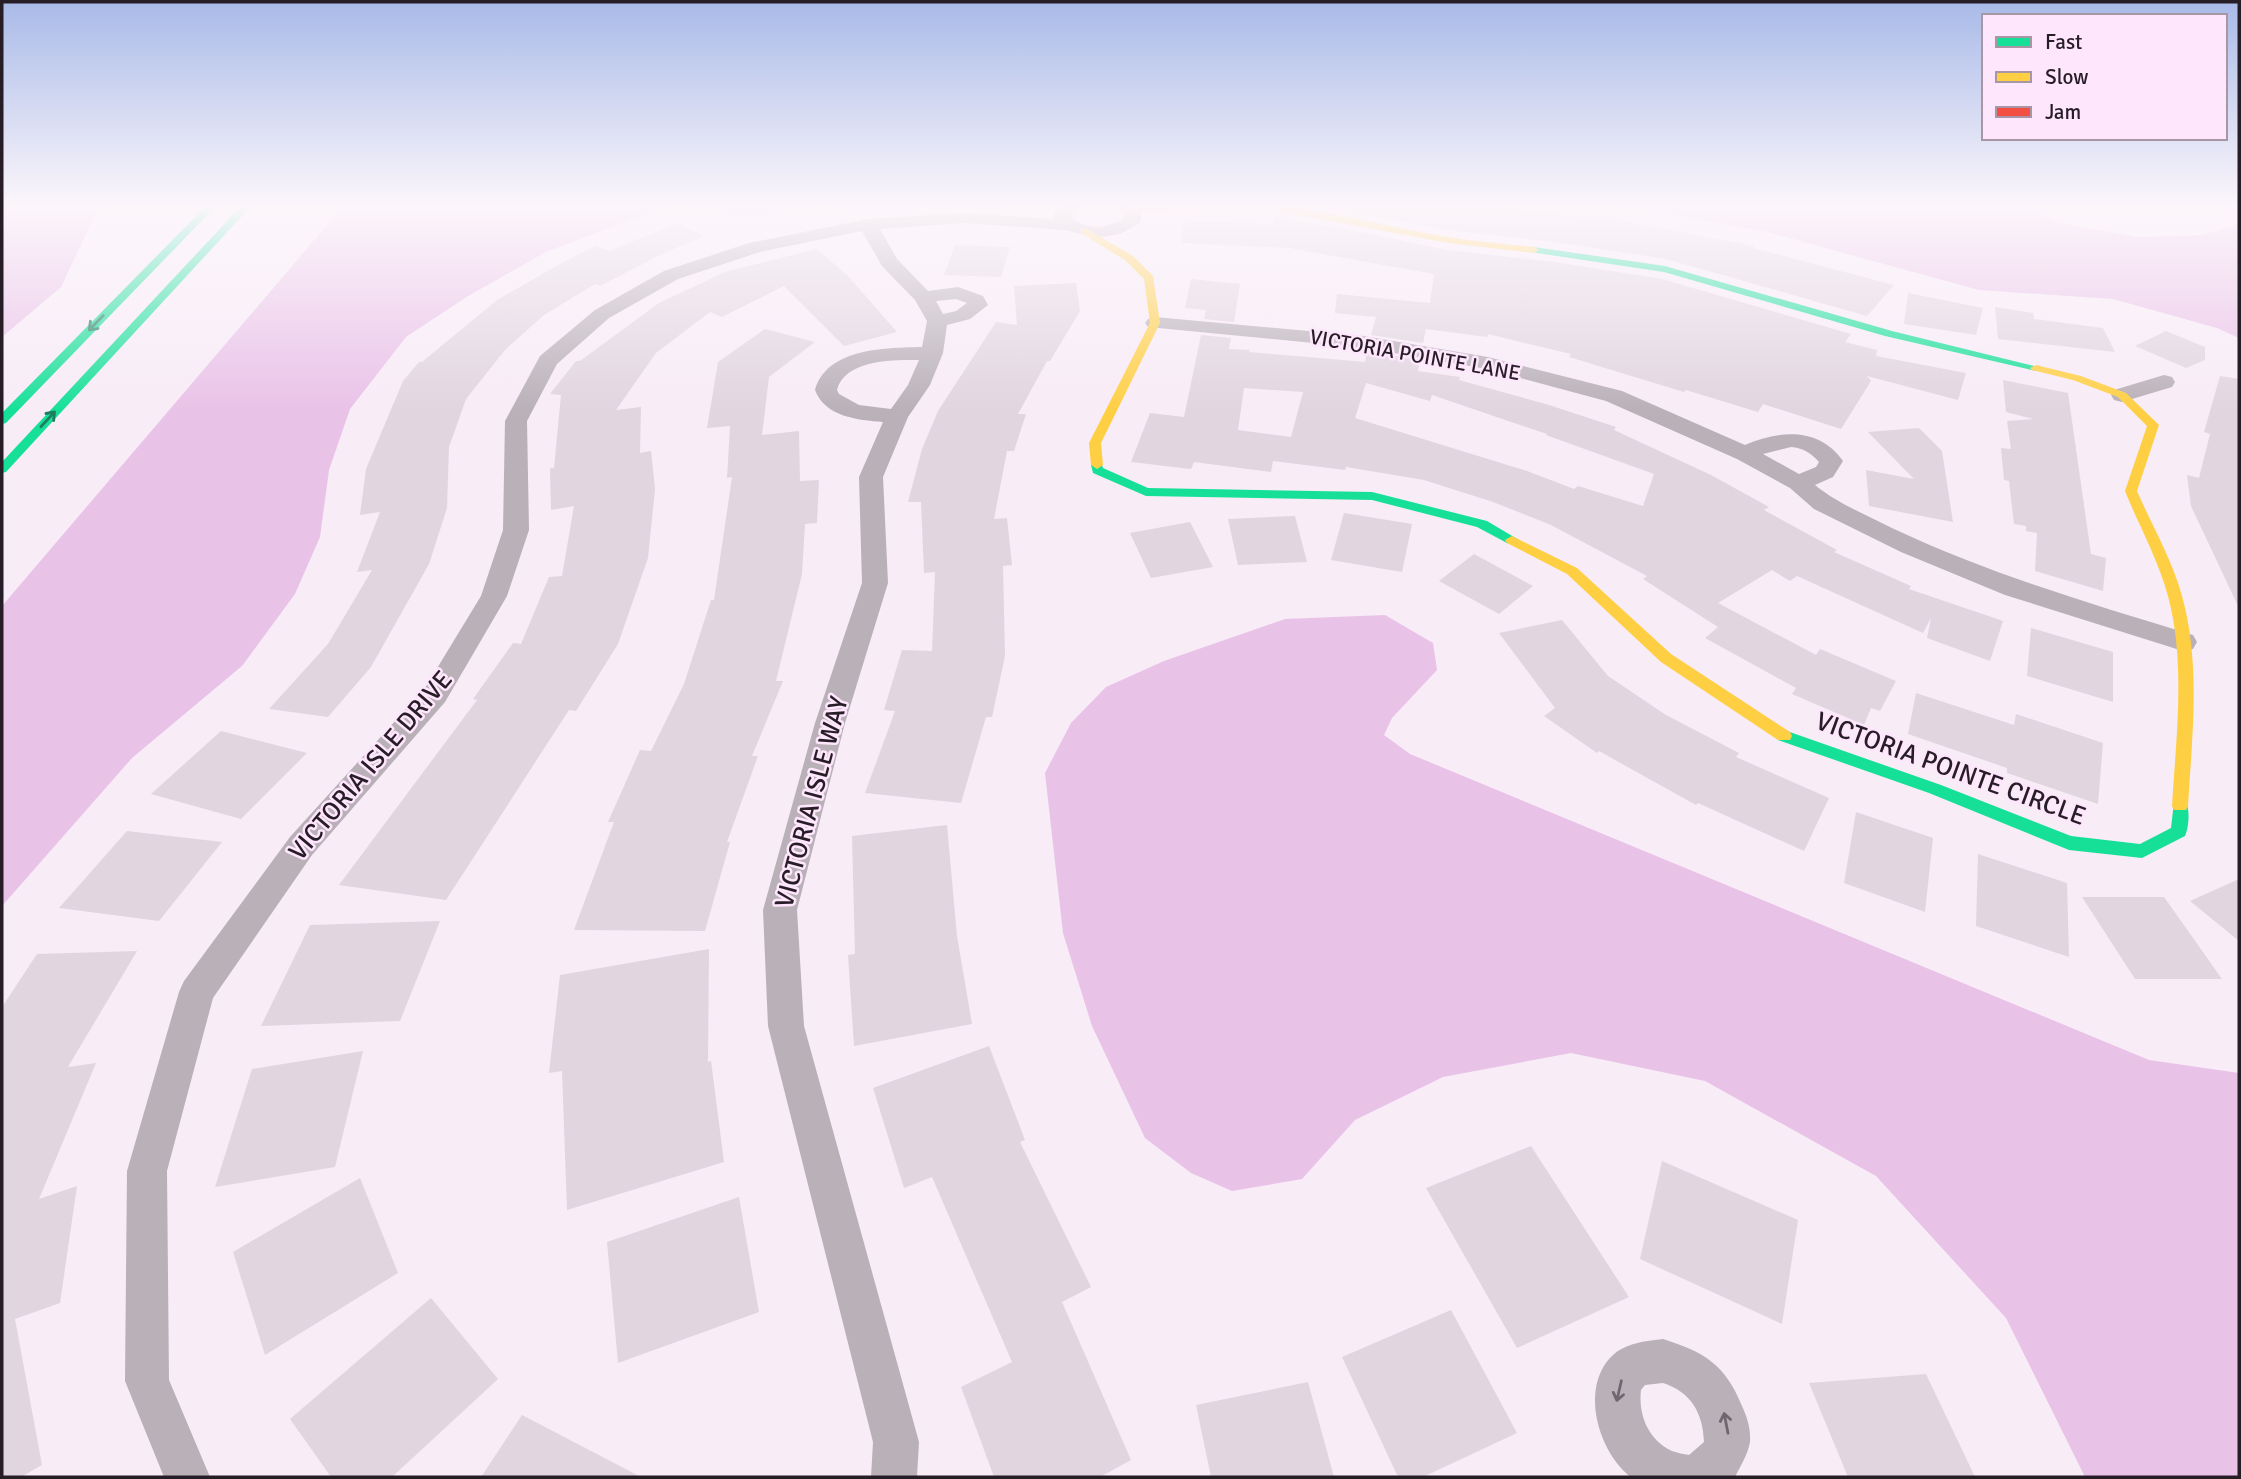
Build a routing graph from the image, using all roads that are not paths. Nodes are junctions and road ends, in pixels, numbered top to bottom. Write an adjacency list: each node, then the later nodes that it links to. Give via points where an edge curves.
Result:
1 (145, 273): 14 (street, one-way to 14)
2 (184, 273): 16 (street, one-way to 2)
3 (677, 273): 19 (street, VICTORIA ISLE DRIVE, via 601,314 548,361 516,421 516,530 494,596 435,695 301,846 197,992 147,1171 147,1381)
4 (900, 273): 7 (street)
5 (1144, 273): 9 (street, via 1149,278)
6 (1676, 273): 12 (street, VICTORIA POINTE CIRCLE, via 1889,334 2077,378)
7 (923, 297): 8 (street); 8 (street, via 957,293 976,300 973,310)
8 (937, 321): 10 (street, VICTORIA ISLE WAY)
9 (1155, 323): 15 (street, VICTORIA POINTE LANE, via 1364,342 1488,363 1614,396); 18 (street, VICTORIA POINTE CIRCLE, via 1095,443 1097,470 1146,492 1372,496 1482,524 1572,571 1666,658 1782,735 2069,843 2142,851 2179,831)
10 (932, 353): 13 (street, VICTORIA ISLE WAY, via 919,385); 13 (street, via 867,358 833,373 828,394 835,403)
11 (2164, 382): 12 (street)
12 (2122, 395): 18 (street, VICTORIA POINTE CIRCLE, via 2153,425 2131,491 2175,595)
13 (897, 417): 20 (street, VICTORIA ISLE WAY, via 871,477 875,583 830,723 780,910 786,1026 896,1442)
14 (2, 420)
15 (1745, 454): 17 (street, VICTORIA POINTE LANE); 17 (street, via 1769,442 1794,439 1820,447 1832,461 1825,472)
16 (2, 469)
17 (1798, 484): 18 (street, VICTORIA POINTE LANE, via 1823,504 2002,584)
18 (2183, 642)
19 (187, 1477)
20 (894, 1477)

